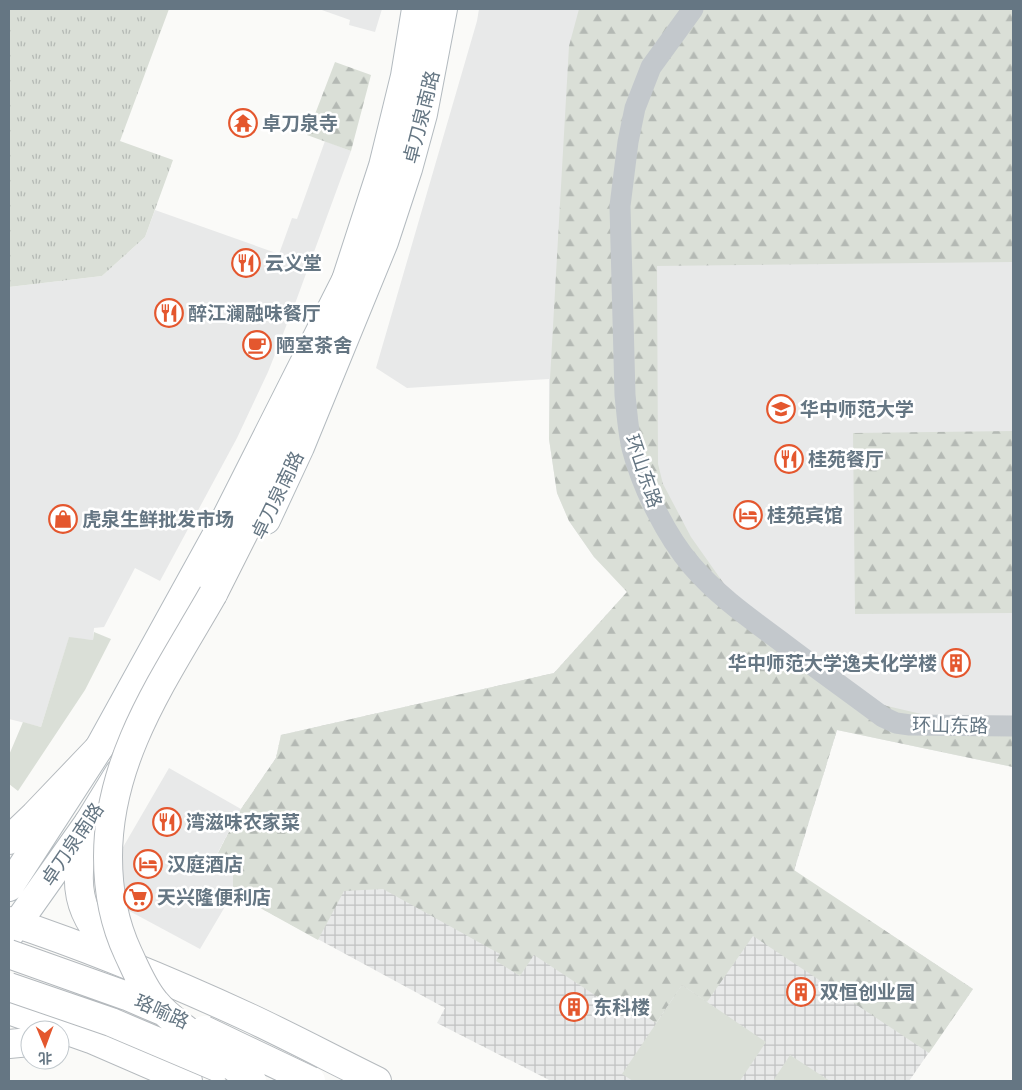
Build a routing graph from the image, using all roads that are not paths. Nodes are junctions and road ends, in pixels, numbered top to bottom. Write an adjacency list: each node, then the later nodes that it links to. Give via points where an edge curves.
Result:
1 (416, 9): 4 (main road, 卓刀泉南路, via 405,76 383,166)
2 (444, 9): 7 (main road, 卓刀泉南路, via 423,114 398,203 371,278 300,447 264,524 216,613)
3 (693, 9): 5 (street, 环山东路, via 651,67 635,108 623,173 620,219 625,395 632,448 642,478 676,544 710,584 739,610 883,717 910,725)
4 (346, 280): 6 (main road, 卓刀泉南路, via 227,516); 20 (main road, bridge, via 334,328 302,409 247,528 150,704 127,754 120,772 108,837 113,913 142,983 173,1020)
5 (1013, 726)
6 (99, 748): 8 (main road); 9 (main road, 卓刀泉南路)
7 (89, 822): 10 (main road, 卓刀泉南路); 12 (main road, via 82,845 81,898 85,912 104,942)
8 (9, 840)
9 (9, 887)
10 (12, 926): 12 (main road)
11 (9, 954): 21 (main road, 珞喻路, bridge, via 127,996)
12 (126, 963): 15 (main road)
13 (9, 986): 20 (main road, 珞喻路, bridge, via 110,1022)
14 (9, 1010): 16 (main road)
15 (250, 1018): 19 (main road, via 226,1034 214,1063); 22 (main road)
16 (91, 1039): 17 (main road); 18 (main road)
17 (70, 1040)
18 (188, 1081)
19 (214, 1081)
20 (251, 1081)
21 (311, 1081)
22 (377, 1081)

